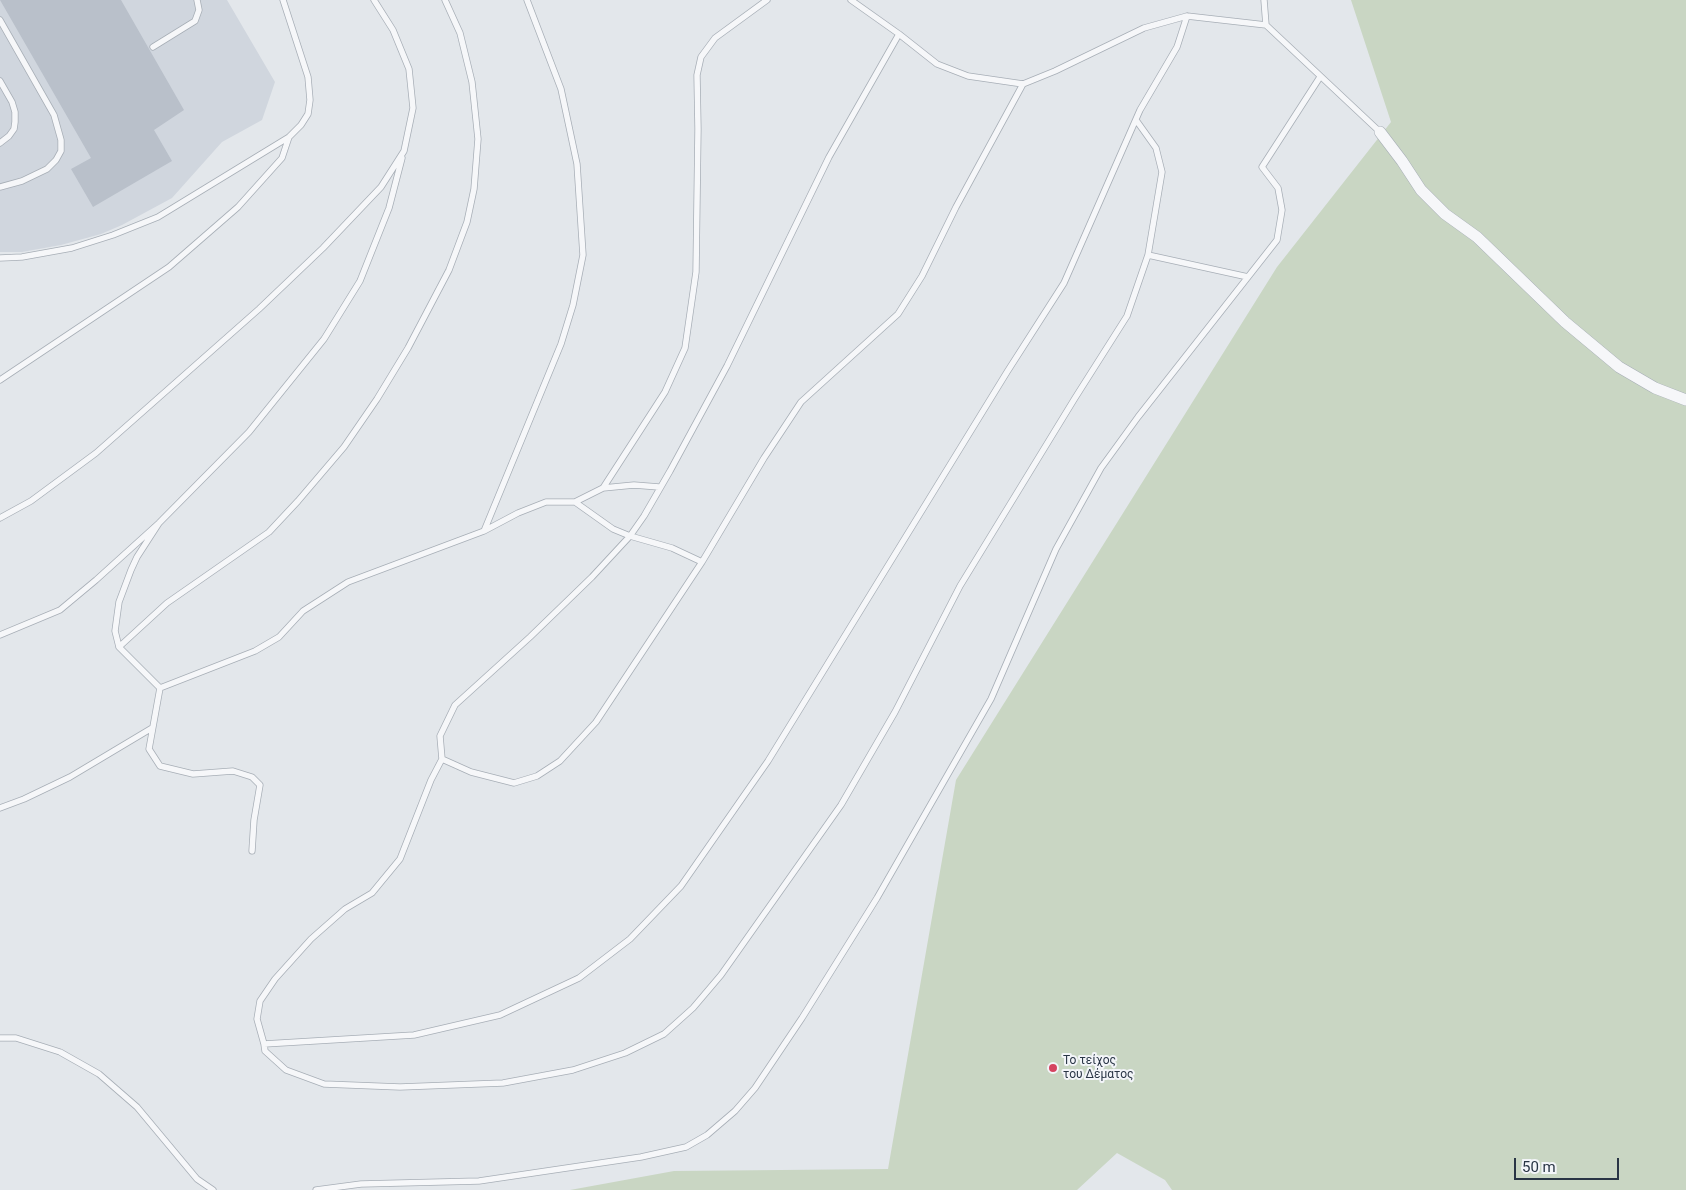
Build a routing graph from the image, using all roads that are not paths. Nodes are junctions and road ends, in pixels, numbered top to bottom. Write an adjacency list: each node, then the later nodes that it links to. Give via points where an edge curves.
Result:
1 (198, 0): 13 (lane, via 195,21)
2 (283, 0): 19 (lane, via 308,77 310,100 308,114)
3 (374, 0): 21 (lane, via 393,30 409,69 414,108)
4 (445, 0): 37 (lane, via 460,34 472,82 478,139 474,189 467,222 450,270 377,399 344,447 298,501 269,532 167,603)
5 (527, 0): 33 (lane, via 561,89 577,164 583,255 573,306 561,344)
6 (767, 0): 28 (lane, via 715,38 701,57 697,75 696,272 686,348 665,392)
7 (851, 0): 12 (lane)
8 (1264, 0): 11 (lane)
9 (1187, 16): 11 (lane); 16 (lane, via 1144,28); 17 (lane, via 1177,47)
10 (0, 20): 22 (lane, via 54,115 61,140 56,160 46,169)
11 (1266, 25): 14 (lane)
12 (899, 34): 16 (lane, via 937,64 968,76); 29 (lane, via 829,157 727,366)
13 (153, 47)
14 (1320, 77): 18 (lane); 25 (lane, via 1262,167 1278,188 1282,210 1277,240)
15 (0, 81): 20 (lane, via 15,112 9,136)
16 (1023, 84): 35 (lane, via 922,276 898,314 801,402)
17 (1136, 120): 23 (lane, via 1156,148 1162,172); 44 (lane, via 1064,283 768,762 681,886 630,939 578,978 500,1015 414,1035)
18 (1380, 132): 27 (street, via 1421,190 1445,214 1477,237 1565,322 1620,367 1655,388)
19 (289, 137): 24 (lane, via 158,217 72,248); 26 (lane, via 282,158 238,207 170,267)
20 (0, 143)
21 (404, 150): 31 (lane, via 381,187 259,309 96,453); 32 (lane, via 389,208 360,281 324,339 249,432)
22 (0, 187)
23 (1148, 255): 25 (lane); 44 (lane, via 1127,316 960,586 895,712 841,805 721,975 693,1008 664,1034 625,1053 573,1070 503,1083 400,1087 324,1084 286,1070 265,1051)
24 (0, 258)
25 (1248, 277): 46 (lane, via 1101,468 1056,550 992,699 877,898 817,994 755,1088 734,1111 707,1135 686,1147 641,1157 479,1181 362,1184)
26 (0, 380)
27 (1686, 400)
28 (603, 488): 29 (lane, via 634,485); 30 (lane)
29 (660, 488): 34 (lane)
30 (575, 502): 33 (lane, via 546,502); 34 (lane, via 613,529)
31 (0, 518)
32 (159, 523): 36 (lane, via 60,610); 37 (lane, via 137,557 119,602 115,631)
33 (484, 531): 38 (lane, via 348,582 303,610 280,637 255,651)
34 (630, 536): 35 (lane, via 672,548); 40 (lane, via 592,577 455,705 440,736)
35 (702, 562): 40 (lane, via 596,722 560,760 537,776 514,782 471,772)
36 (0, 635)
37 (119, 647): 38 (lane)
38 (160, 688): 39 (lane)
39 (152, 728): 41 (lane, via 70,777); 42 (lane, via 149,749 160,766 193,774 232,771 252,777 260,785)
40 (442, 759): 44 (lane, via 400,859 372,893 345,909 311,940 275,979 260,1001 257,1019)
41 (0, 808)
42 (252, 851)
43 (0, 1038): 45 (lane, via 16,1038 60,1052 99,1074 137,1107 197,1179)
44 (264, 1044)
45 (213, 1190)
46 (316, 1190)

